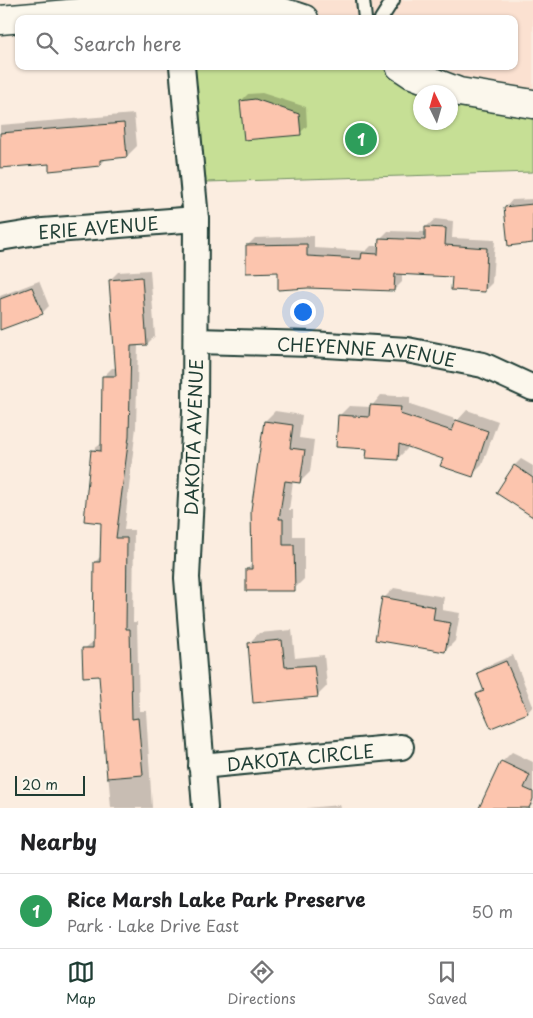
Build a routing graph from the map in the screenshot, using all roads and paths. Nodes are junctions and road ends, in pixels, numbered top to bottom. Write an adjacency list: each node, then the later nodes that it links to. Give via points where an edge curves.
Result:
1 (363, 0): 6 (lane)
2 (392, 0): 7 (lane)
3 (176, 8): 4 (street, via 211,4); 5 (street)
4 (295, 11)
5 (73, 15)
6 (365, 15)
7 (383, 15)
8 (15, 19): 9 (street)
9 (0, 20)
10 (182, 70): 13 (street, DAKOTA AVENUE)
11 (406, 70): 12 (street, via 459,92)
12 (533, 104)
13 (196, 219): 14 (street, ERIE AVENUE, via 43,231); 15 (street, DAKOTA AVENUE)
14 (0, 238)
15 (196, 341): 16 (street, CHEYENNE AVENUE, via 407,350 483,365); 18 (street, DAKOTA AVENUE, via 187,578)
16 (533, 388)
17 (401, 747): 18 (street, DAKOTA CIRCLE)
18 (201, 766): 19 (street, DAKOTA AVENUE)
19 (205, 808)

